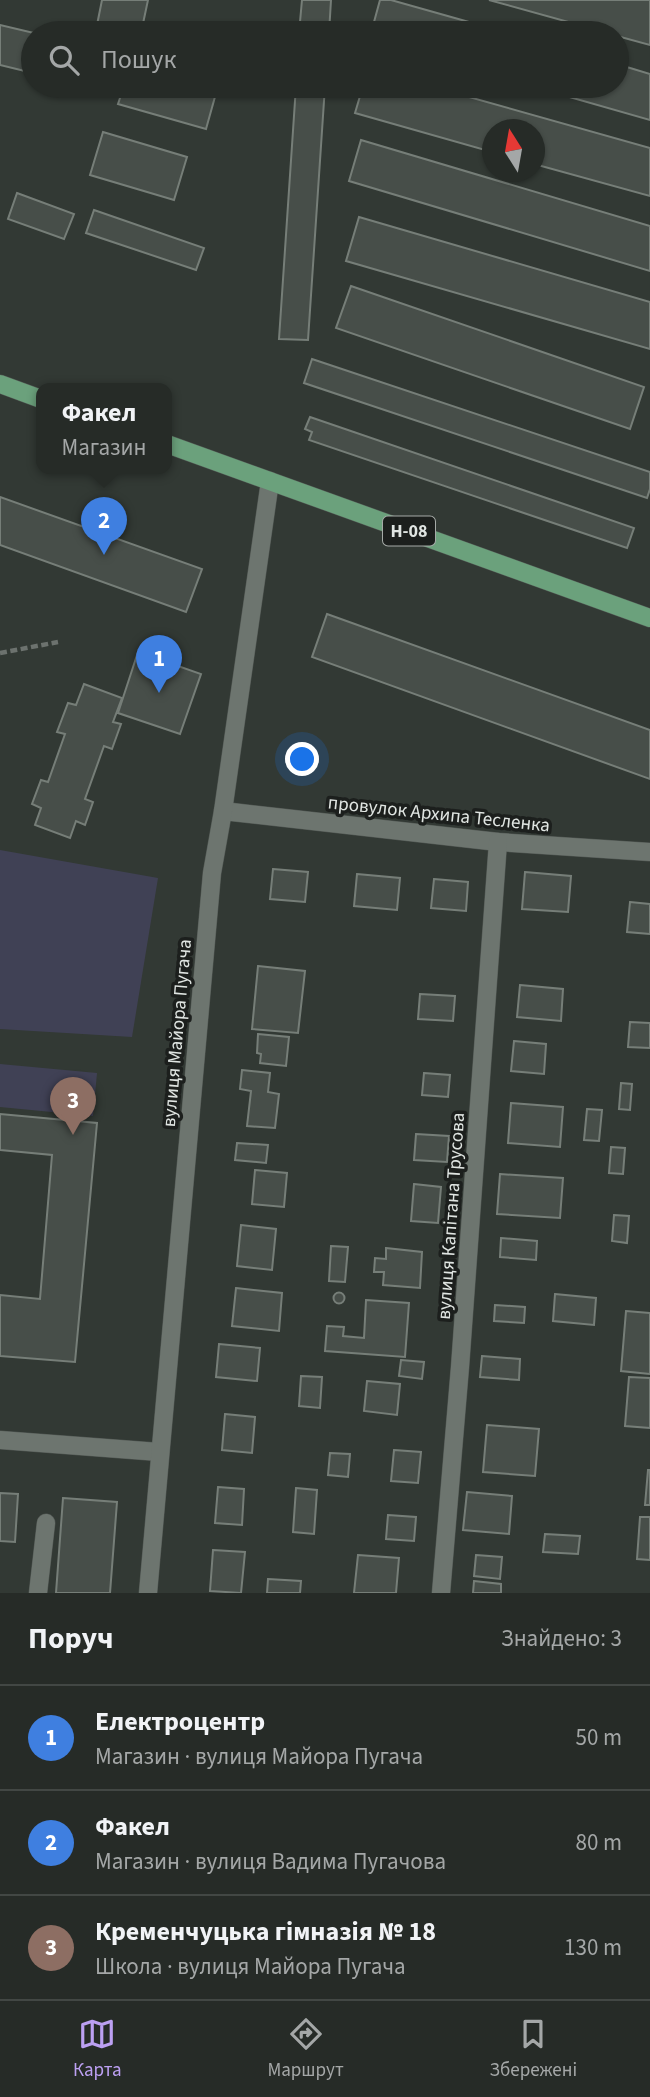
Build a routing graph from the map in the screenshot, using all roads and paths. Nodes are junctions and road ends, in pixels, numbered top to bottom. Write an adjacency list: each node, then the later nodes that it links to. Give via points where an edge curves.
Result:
1 (0, 384): 2 (main road)
2 (36, 396)
3 (172, 446): 4 (main road, Н-08)
4 (270, 481): 5 (main road, Н-08); 8 (street, вулиця Майора Пугача)
5 (650, 618)
6 (58, 642): 7 (path)
7 (0, 653)
8 (223, 811): 9 (street, провулок Архипа Тесленка); 12 (street, вулиця Майора Пугача, via 212,873)
9 (498, 842): 10 (street, провулок Архипа Тесленка); 16 (street, вулиця Капітана Трусова)
10 (650, 852)
11 (0, 1440): 12 (street)
12 (159, 1452): 15 (street, вулиця Майора Пугача)
13 (46, 1523): 14 (street)
14 (38, 1593)
15 (148, 1593)
16 (441, 1593)

